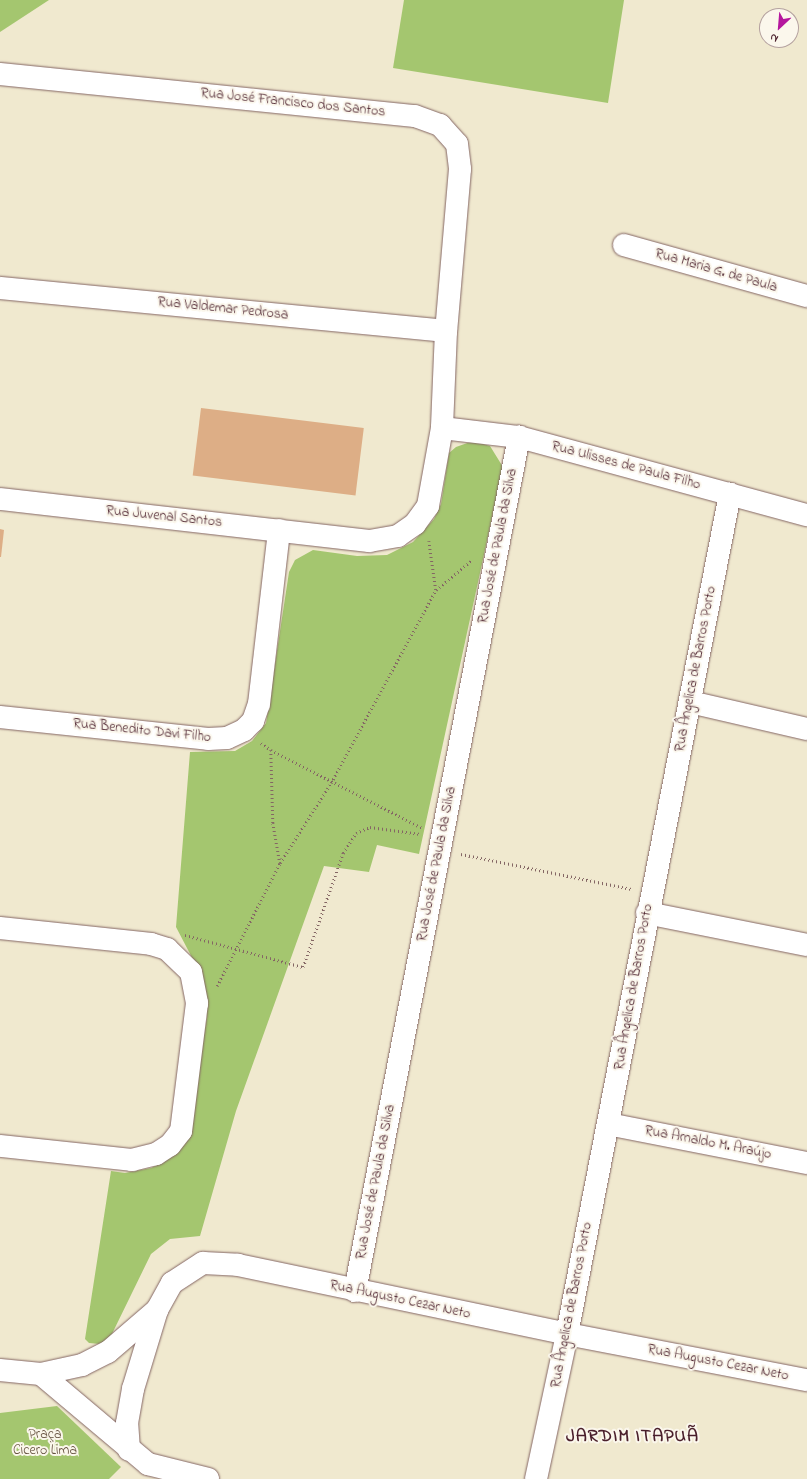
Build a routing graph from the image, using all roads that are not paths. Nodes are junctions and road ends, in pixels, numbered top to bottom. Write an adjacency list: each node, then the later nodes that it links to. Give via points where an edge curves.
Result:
1 (0, 74): 5 (street, Rua José Francisco dos Santos, via 414,116 440,125 457,144 460,169)
2 (624, 245): 4 (street, Rua Maria G. de Paula)
3 (0, 288): 5 (street, Rua Valdemar Pedrosa)
4 (807, 296)
5 (446, 331): 6 (street, Rua José Francisco dos Santos)
6 (442, 428): 7 (street, Rua Ulisses de Paula Filho); 11 (street, Rua José Francisco dos Santos, via 428,506)
7 (520, 437): 8 (street, Rua Ulisses de Paula Filho); 22 (street, Rua José de Paula da Silva, via 437,844)
8 (730, 494): 10 (street, Rua Ulisses de Paula Filho); 13 (street, Rua Ângelica de Barros Porto)
9 (0, 499): 12 (street, Rua Juvenal Santos)
10 (807, 516)
11 (415, 524): 12 (street, Rua Juvenal Santos, via 384,540 327,537)
12 (279, 530): 14 (street, Rua Benedito Davi Filho, via 259,704 253,721 244,730 227,738 208,738)
13 (690, 702): 15 (street); 16 (street, Rua Ângelica de Barros Porto)
14 (0, 717)
15 (807, 729)
16 (649, 903): 18 (street); 19 (street, Rua Ângelica de Barros Porto)
17 (0, 928): 20 (street, via 159,947 191,972 197,1003 181,1131 170,1145 156,1154 132,1160)
18 (807, 945)
19 (608, 1124): 21 (street, Rua Arnaldo M. Araújo); 24 (street, Rua Ângelica de Barros Porto)
20 (0, 1146)
21 (807, 1163)
22 (355, 1291): 23 (street, Rua Augusto Cezar Neto, via 238,1265 203,1263 172,1283); 24 (street, Rua Augusto Cezar Neto)
23 (157, 1310): 26 (street, via 108,1352 82,1364); 28 (street, Rua Augusto Cezar Neto, via 133,1389 127,1423)
24 (567, 1334): 27 (street, Rua Augusto Cezar Neto); 30 (street, Rua Ângelica de Barros Porto)
25 (0, 1370): 26 (street)
26 (41, 1374): 28 (street, via 69,1394)
27 (807, 1380)
28 (129, 1450): 29 (street, via 162,1470)
29 (208, 1479)
30 (536, 1479)

